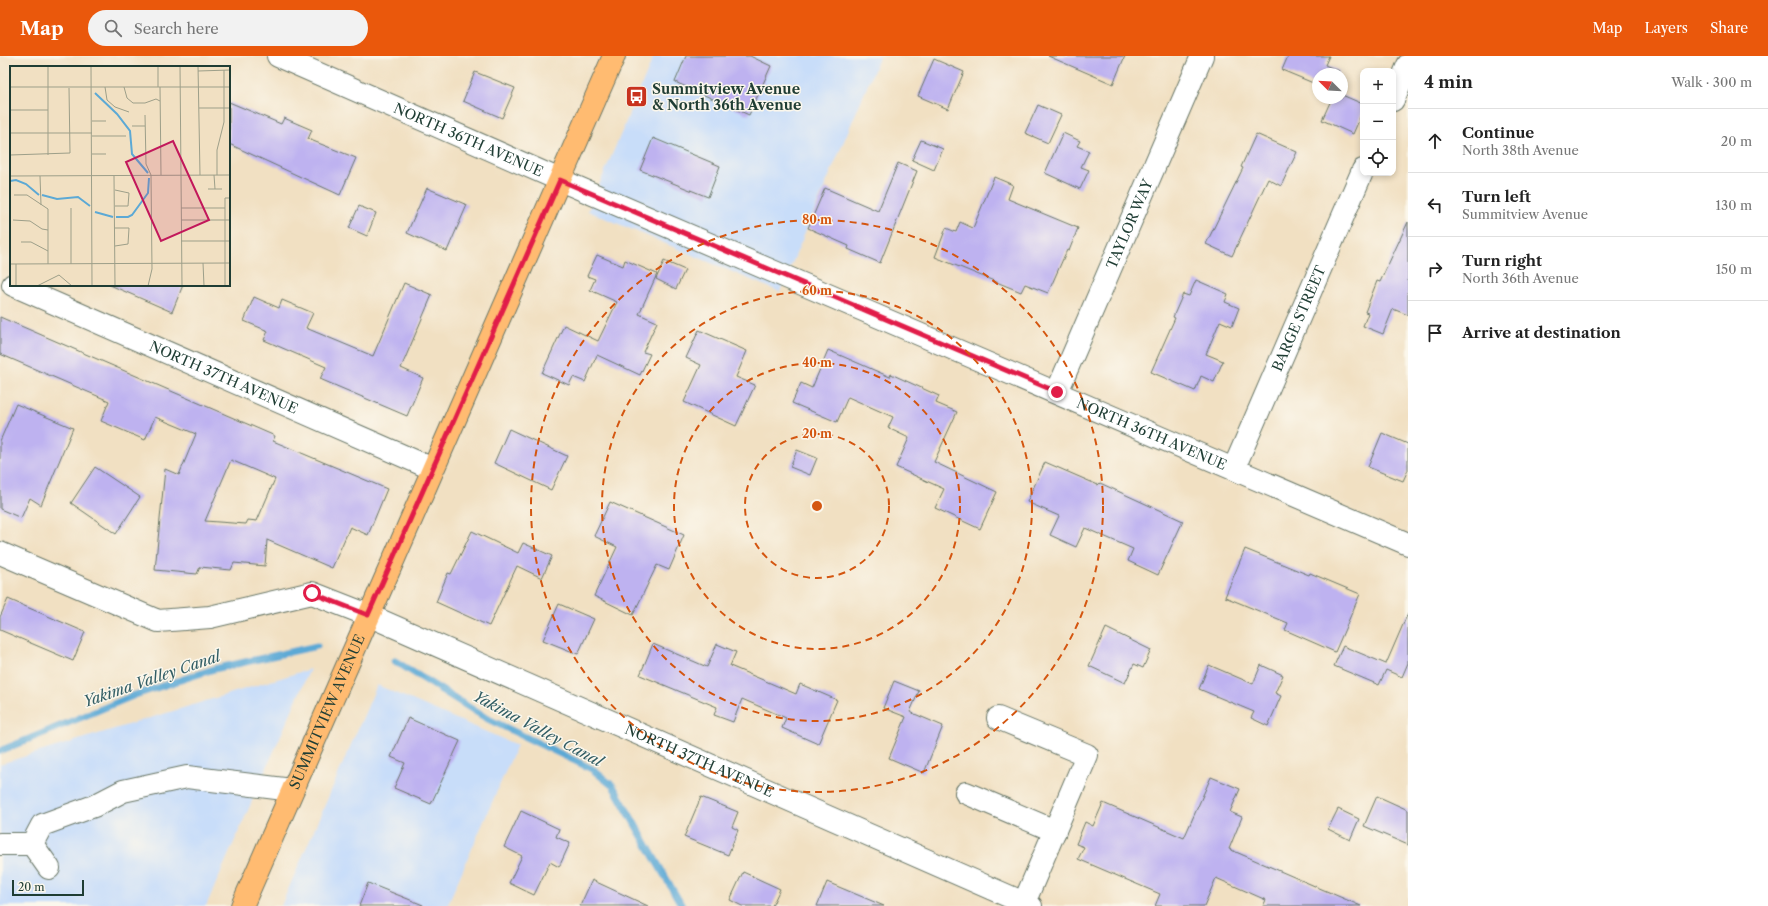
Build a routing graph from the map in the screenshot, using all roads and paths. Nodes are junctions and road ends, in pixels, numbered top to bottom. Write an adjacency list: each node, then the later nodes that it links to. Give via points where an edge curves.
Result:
1 (278, 56): 7 (street, NORTH 36TH AVENUE)
2 (614, 56): 7 (main road, SUMMITVIEW AVENUE)
3 (1202, 56): 11 (street, TAYLOR WAY)
4 (1408, 65): 5 (street)
5 (1396, 93)
6 (1360, 176): 12 (street, BARGE STREET)
7 (560, 180): 11 (street, NORTH 36TH AVENUE); 13 (main road, SUMMITVIEW AVENUE)
8 (0, 279): 9 (street, NORTH 37TH AVENUE)
9 (10, 284)
10 (14, 286): 13 (street, NORTH 37TH AVENUE)
11 (1057, 392): 12 (street, NORTH 36TH AVENUE)
12 (1234, 468): 14 (street, NORTH 36TH AVENUE)
13 (434, 469): 16 (main road, SUMMITVIEW AVENUE)
14 (1408, 544)
15 (0, 553): 16 (street, NORTH 37TH AVENUE, via 158,621 210,617 312,593)
16 (368, 615): 18 (main road, SUMMITVIEW AVENUE); 24 (street, NORTH 37TH AVENUE)
17 (998, 718): 20 (street, via 1087,755)
18 (292, 790): 22 (street, via 187,777 123,791 94,806 42,825); 25 (main road, SUMMITVIEW AVENUE)
19 (966, 793): 20 (street)
20 (1055, 831): 24 (street)
21 (0, 844): 22 (street)
22 (32, 844): 23 (street)
23 (49, 868)
24 (1028, 904)
25 (242, 906)

